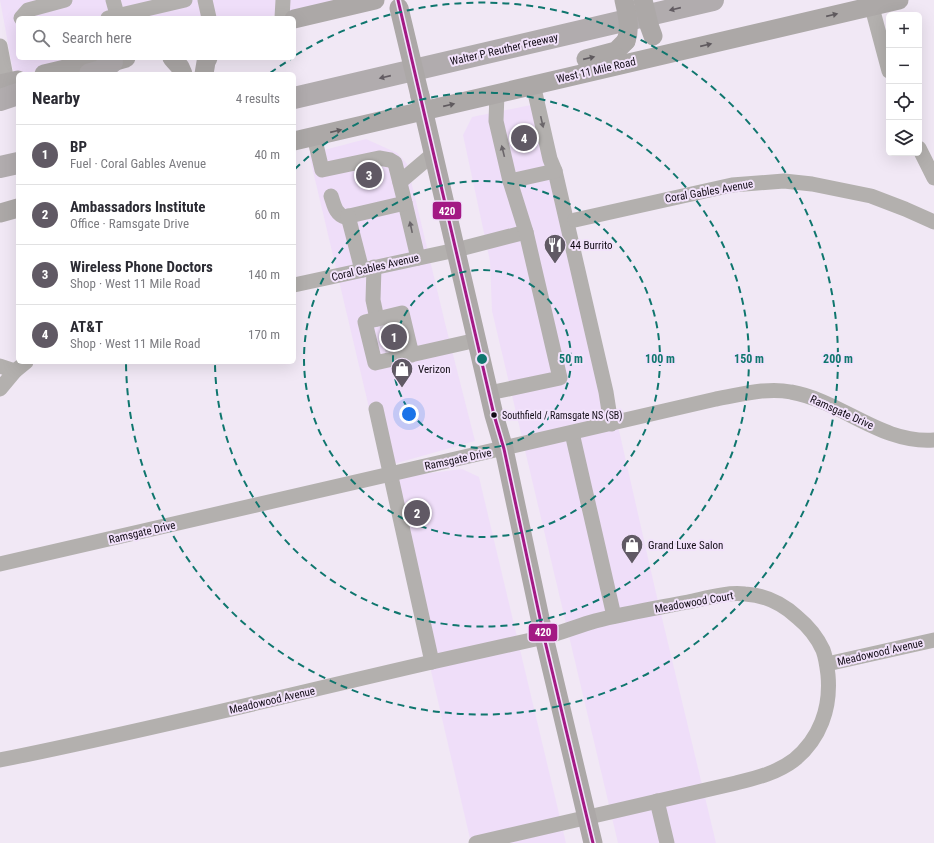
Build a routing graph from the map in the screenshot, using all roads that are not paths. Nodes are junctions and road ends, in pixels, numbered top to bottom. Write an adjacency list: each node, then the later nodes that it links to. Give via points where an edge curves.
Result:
1 (65, 0): 14 (street, via 28,10)
2 (113, 0): 15 (street)
3 (185, 0): 16 (street)
4 (205, 0): 17 (street)
5 (283, 0): 18 (street)
6 (375, 0): 12 (main road)
7 (624, 0): 31 (main road, one-way to 7, bridge, via 496,80 610,53 620,48 629,32)
8 (643, 0): 22 (main road, bridge, via 653,36 660,45)
9 (713, 0): 30 (highway, Walter P Reuther Freeway, one-way to 30)
10 (898, 0): 11 (main road, West 11 Mile Road)
11 (871, 3): 22 (main road, West 11 Mile Road, one-way to 11); 24 (street)
12 (356, 4): 19 (main road); 20 (main road, via 310,29)
13 (398, 4): 32 (main road, bridge)
14 (23, 16)
15 (114, 16)
16 (118, 16)
17 (209, 16)
18 (282, 16)
19 (296, 19)
20 (296, 32)
21 (0, 46): 28 (street)
22 (675, 52): 27 (main road, West 11 Mile Road)
23 (119, 60): 25 (main road); 26 (highway)
24 (886, 60)
25 (53, 72)
26 (97, 72)
27 (534, 84): 29 (main road, West 11 Mile Road); 39 (street, one-way to 39, via 550,159)
28 (9, 88)
29 (496, 93): 31 (main road, West 11 Mile Road); 41 (street, one-way to 29, via 496,121)
30 (296, 98)
31 (475, 98): 32 (main road, West 11 Mile Road, one-way to 31)
32 (421, 103): 33 (main road, West 11 Mile Road, one-way to 32); 35 (main road)
33 (314, 136): 34 (main road, West 11 Mile Road); 42 (street, via 322,170 379,158 395,163)
34 (296, 140)
35 (433, 154): 42 (street); 51 (main road)
36 (922, 154): 40 (street)
37 (16, 163): 38 (highway)
38 (0, 167)
39 (555, 171): 41 (street); 63 (street, via 606,392)
40 (934, 178)
41 (510, 181): 50 (street)
42 (400, 182): 44 (street)
43 (331, 196): 47 (street, via 337,212 341,216)
44 (405, 203): 47 (street); 52 (street, one-way to 44)
45 (16, 209): 46 (main road)
46 (0, 213)
47 (348, 216): 53 (street)
48 (575, 220): 49 (street, Coral Gables Avenue, via 732,185 784,182 812,184 872,196)
49 (934, 222)
50 (526, 232): 51 (street, Coral Gables Avenue); 61 (street, via 560,378)
51 (456, 250): 52 (street, Coral Gables Avenue); 56 (main road)
52 (418, 258): 53 (street, Coral Gables Avenue)
53 (368, 268): 54 (street, Coral Gables Avenue); 55 (street, via 373,300)
54 (296, 285)
55 (383, 319): 57 (street, via 402,313); 57 (street, via 366,322 374,363 394,355)
56 (476, 340): 57 (street); 61 (main road)
57 (412, 355)
58 (0, 366): 59 (street)
59 (21, 367): 60 (street)
60 (0, 389)
61 (489, 393): 66 (main road)
62 (376, 409): 67 (street)
63 (611, 424): 64 (street, Ramsgate Drive); 65 (street, Ramsgate Drive, via 716,399 774,391 791,392 816,399 902,438)
64 (572, 433): 66 (street, Ramsgate Drive); 69 (street)
65 (934, 440)
66 (504, 449): 67 (street, Ramsgate Drive); 70 (main road)
67 (390, 474): 68 (street, Ramsgate Drive); 72 (street)
68 (0, 564)
69 (614, 616): 70 (street, Meadowood Court); 73 (street, Meadowood Court, via 721,595 746,594 771,599 788,608 806,624 824,652)
70 (544, 637): 72 (street, Meadowood Avenue); 76 (main road)
71 (934, 640): 73 (street, Meadowood Avenue)
72 (432, 662): 74 (street, Meadowood Avenue, via 236,709)
73 (827, 664): 75 (street, Meadowood Court, via 828,701 824,719 812,740 795,759 781,769 762,777)
74 (0, 760)
75 (657, 801): 76 (street, Meadowood Court); 79 (street)
76 (587, 817): 77 (street, Meadowood Court); 78 (main road)
77 (476, 843)
78 (593, 843)
79 (667, 843)

